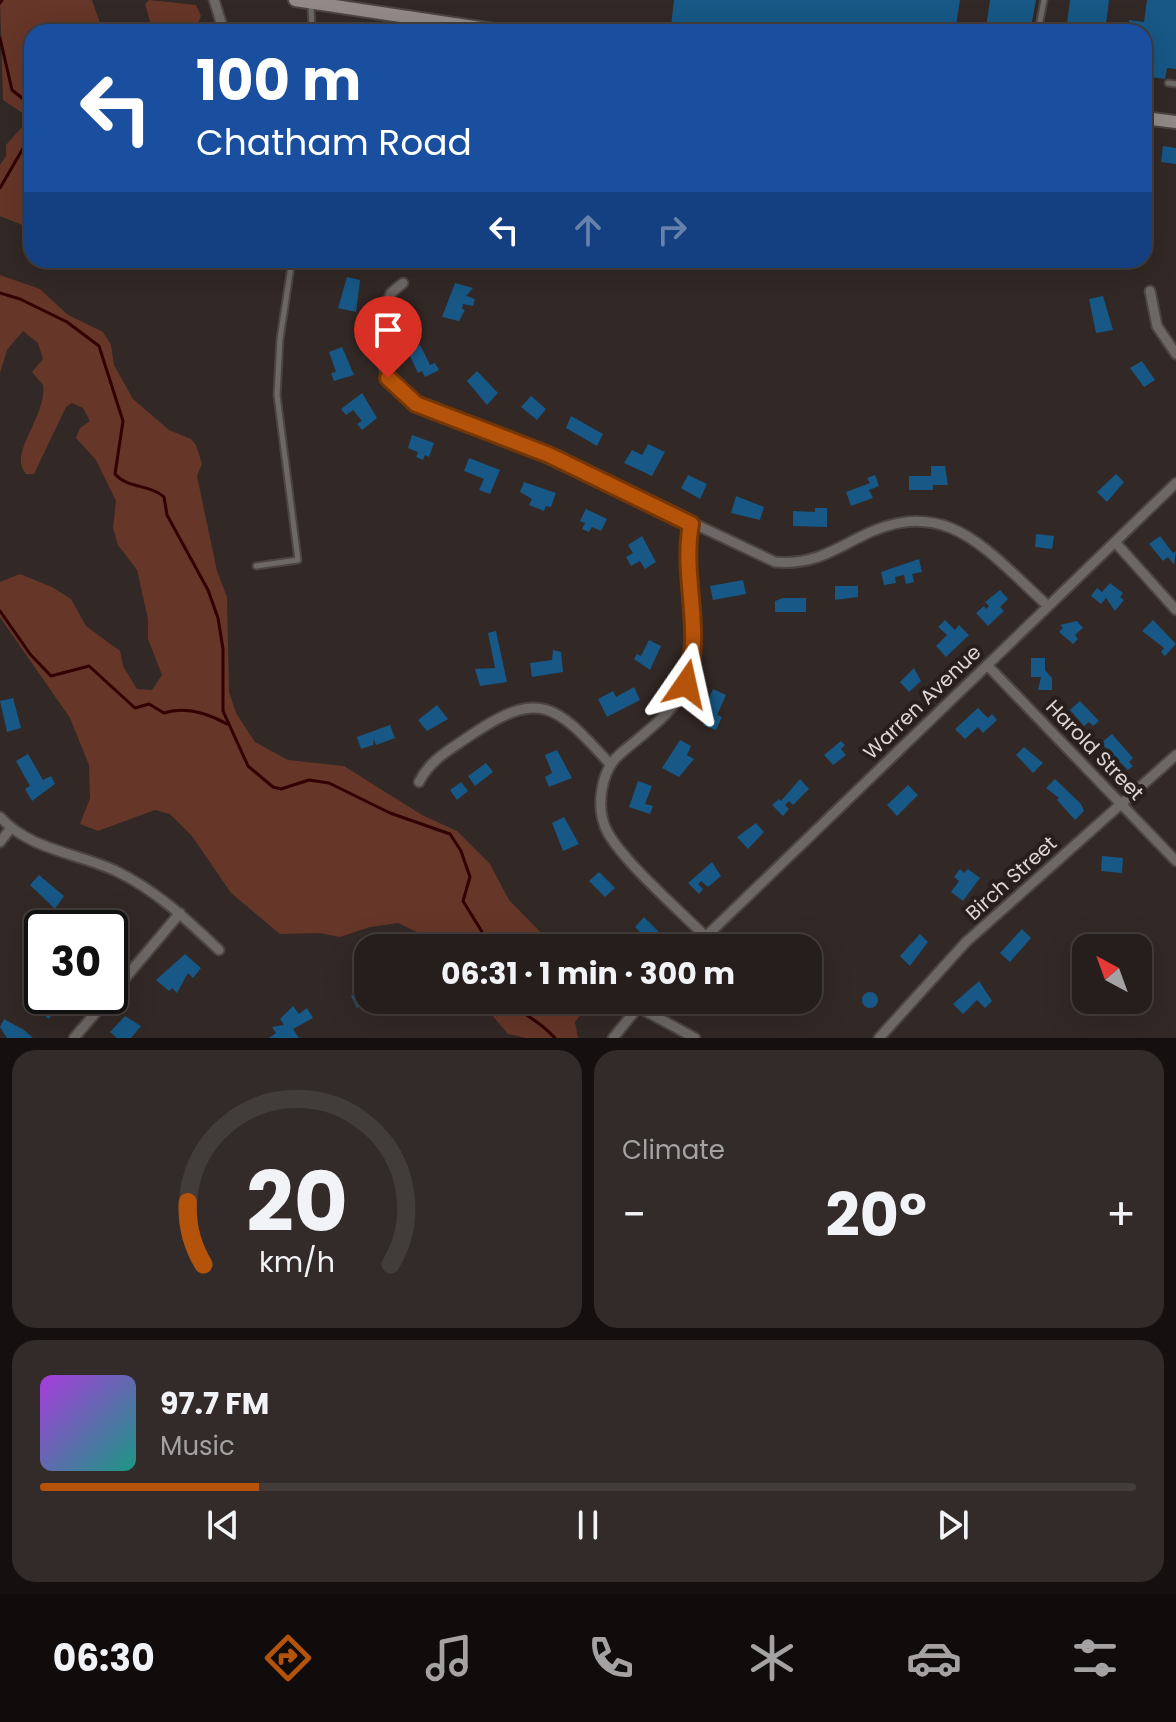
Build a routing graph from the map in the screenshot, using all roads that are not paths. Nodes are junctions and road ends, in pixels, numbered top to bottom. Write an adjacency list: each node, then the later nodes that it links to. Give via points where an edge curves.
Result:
1 (214, 0): 5 (street)
2 (295, 0): 4 (main road)
3 (1044, 0): 8 (lane)
4 (311, 2): 6 (lane); 7 (main road)
5 (222, 24)
6 (312, 24)
7 (455, 24)
8 (1040, 24)
9 (1168, 83): 10 (lane)
10 (1176, 84)
11 (1152, 119): 12 (main road)
12 (1176, 122)
13 (291, 268): 20 (lane, via 277,395 298,560)
14 (403, 283): 18 (street, via 391,293 386,308 381,356 388,378 406,398 549,455)
15 (1150, 291): 16 (street, via 1157,326)
16 (1176, 354)
17 (1176, 483): 19 (street, Warren Avenue)
18 (691, 524): 21 (street, via 789,564 824,556 906,520 944,523 974,539); 25 (street, via 687,557 694,633 688,677 665,715)
19 (1115, 542): 21 (street, Warren Avenue); 22 (street)
20 (256, 566)
21 (1048, 606): 23 (street, Warren Avenue)
22 (1176, 610)
23 (987, 665): 27 (street, Harold Street); 34 (street, Warren Avenue)
24 (1176, 755): 27 (street, Birch Street)
25 (611, 765): 26 (street, via 567,720 525,707 504,714 432,761); 33 (street, via 602,801 609,836)
26 (419, 782)
27 (1123, 804): 31 (street, Harold Street); 43 (street, Birch Street, via 966,942)
28 (0, 817): 29 (street)
29 (11, 828): 30 (street); 32 (street, via 41,845 113,870)
30 (0, 842)
31 (1176, 861)
32 (180, 913): 35 (street); 36 (street)
33 (703, 934)
34 (707, 934)
35 (219, 950)
36 (128, 975)
37 (95, 1014): 40 (street)
38 (633, 1014): 41 (street)
39 (657, 1014): 42 (street)
40 (74, 1038)
41 (613, 1038)
42 (695, 1038)
43 (879, 1038)

